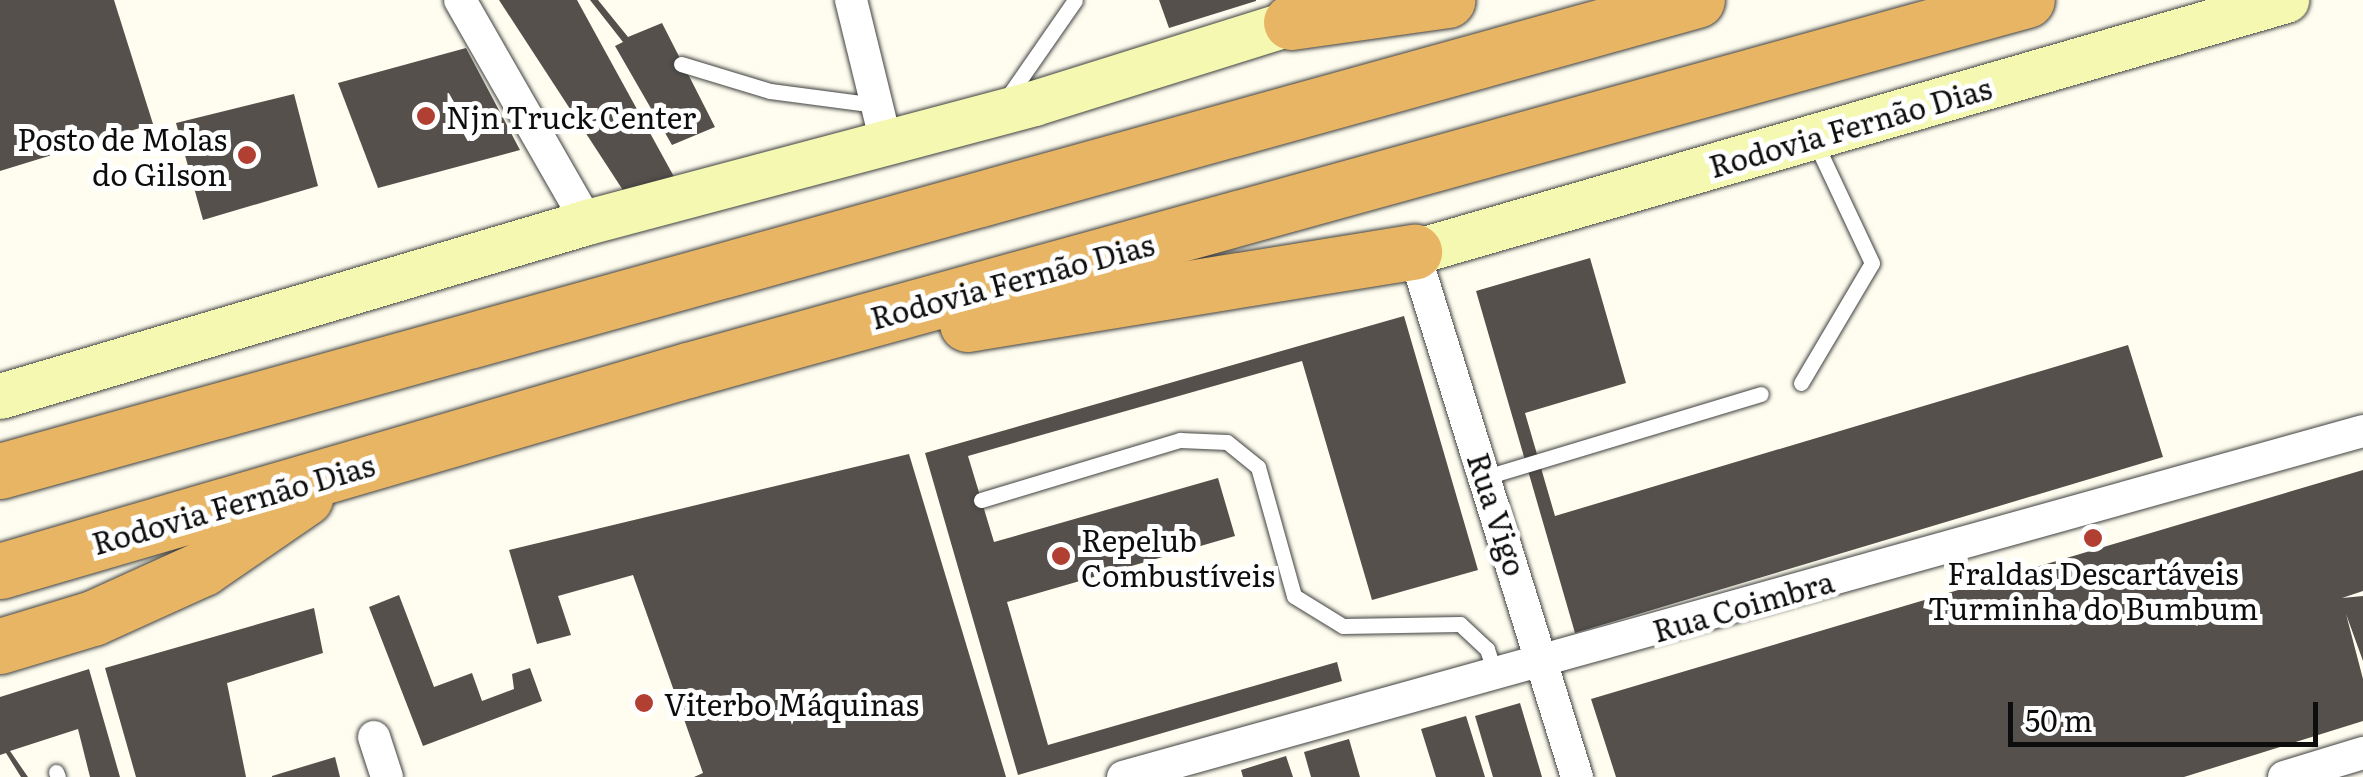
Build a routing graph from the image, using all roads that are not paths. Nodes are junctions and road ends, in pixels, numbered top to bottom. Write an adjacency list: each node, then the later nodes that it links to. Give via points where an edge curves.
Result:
1 (460, 0): 14 (street)
2 (852, 0): 12 (street)
3 (1075, 0): 11 (lane)
4 (1362, 0): 9 (main road)
5 (1446, 0): 9 (highway)
6 (1697, 0): 22 (highway)
7 (2027, 0): 16 (highway, Rodovia Fernão Dias)
8 (2286, 0): 13 (main road, Rodovia Fernão Dias)
9 (1291, 22): 11 (main road)
10 (682, 64): 12 (lane)
11 (996, 114): 12 (main road)
12 (881, 124): 14 (main road)
13 (1812, 137): 15 (main road, Rodovia Fernão Dias); 17 (lane, via 1872,263)
14 (587, 222): 19 (main road)
15 (1414, 252): 16 (highway); 23 (street, Rua Vigo)
16 (688, 370): 21 (highway, Rodovia Fernão Dias)
17 (1801, 383)
18 (1760, 394): 23 (lane)
19 (0, 396)
20 (2363, 431): 27 (street, Rua Coimbra)
21 (347, 470): 25 (highway, Rodovia Fernão Dias); 26 (highway, via 203,568 94,618)
22 (0, 471)
23 (1486, 476): 27 (street, Rua Vigo)
24 (981, 500): 28 (lane, via 1180,440 1228,442 1258,467 1294,596 1344,626 1460,624 1487,649)
25 (0, 571)
26 (0, 646)
27 (1546, 661): 28 (street, Rua Coimbra); 33 (street, Rua Vigo)
28 (1496, 674): 32 (street, Rua Coimbra)
29 (374, 737): 31 (street)
30 (2363, 753): 34 (street)
31 (387, 777)
32 (1122, 777)
33 (1577, 777)
34 (2284, 777)

